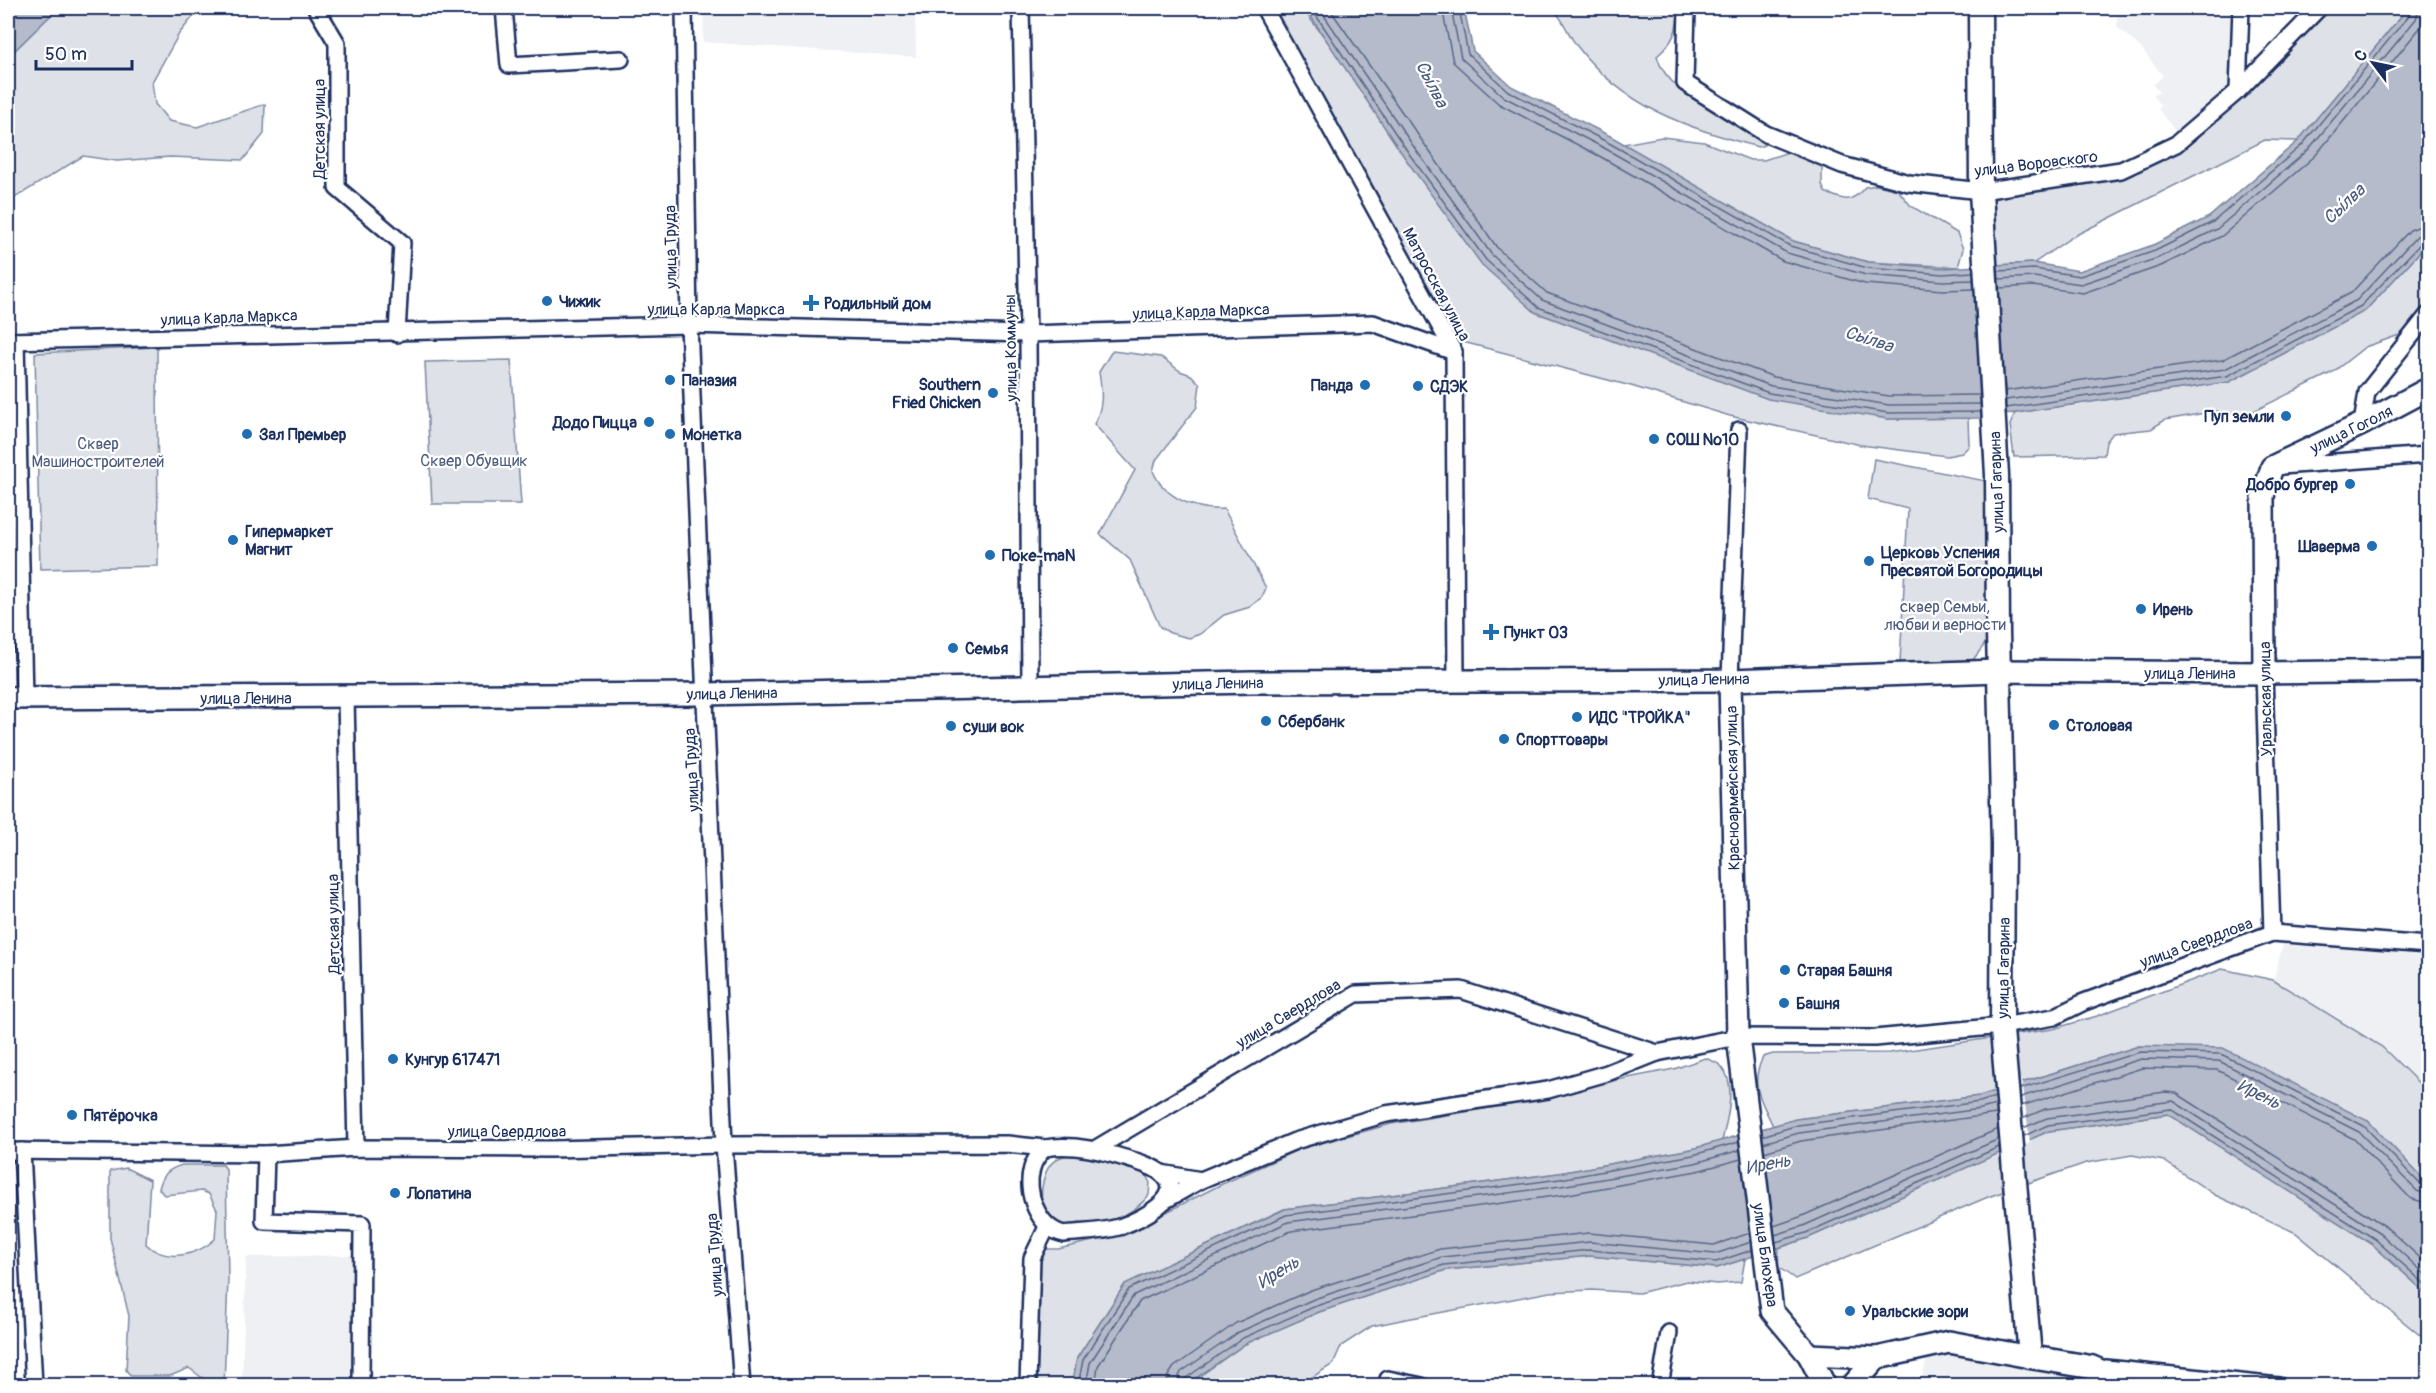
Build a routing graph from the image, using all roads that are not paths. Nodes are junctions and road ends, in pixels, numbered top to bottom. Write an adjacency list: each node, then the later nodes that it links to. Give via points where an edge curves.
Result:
1 (316, 8): 15 (street, Детская улица, via 337,43 337,188 402,243)
2 (504, 8): 10 (street, via 509,65)
3 (684, 8): 14 (street, улица Труда)
4 (1021, 8): 16 (street, улица Коммуны)
5 (1264, 8): 18 (street, Матросская улица)
6 (1687, 8): 12 (street, улица Воровского, via 1685,83 1767,134 1842,165 1909,183)
7 (1980, 8): 12 (main road, улица Гагарина)
8 (2241, 8): 11 (street)
9 (2319, 8): 11 (street, улица Воровского)
10 (621, 59)
11 (2238, 91): 12 (street, улица Воровского, via 2176,144 2121,170)
12 (1981, 191): 24 (main road, улица Гагарина, via 1997,465)
13 (2428, 315): 20 (street, via 2367,392)
14 (689, 325): 15 (street, улица Карла Маркса); 16 (street, улица Карла Маркса); 30 (street, улица Труда)
15 (396, 334): 17 (street, улица Карла Маркса)
16 (1028, 334): 18 (street, улица Карла Маркса, via 1373,323); 29 (street, улица Коммуны)
17 (11, 341): 31 (street)
18 (1454, 352): 28 (street, Матросская улица)
19 (2428, 389): 20 (street, улица Гоголя)
20 (2362, 424): 23 (street, улица Гоголя)
21 (1739, 430): 27 (street, Красноармейская улица)
22 (2428, 455): 23 (street)
23 (2272, 466): 26 (street, Уральская улица, via 2263,496)
24 (1999, 671): 26 (street, улица Ленина); 27 (street, улица Ленина); 35 (main road, улица Гагарина)
25 (2428, 671): 26 (street, улица Ленина)
26 (2264, 673): 33 (street, Уральская улица)
27 (1730, 680): 28 (street, улица Ленина); 36 (street, Красноармейская улица)
28 (1456, 681): 29 (street, улица Ленина)
29 (1030, 688): 30 (street, улица Ленина)
30 (705, 694): 32 (street, улица Ленина); 39 (street, улица Труда)
31 (16, 698): 32 (street, улица Ленина)
32 (346, 698): 40 (street, Детская улица)
33 (2272, 933): 34 (street, улица Свердлова); 35 (street, улица Свердлова, via 2084,1002 2054,1017)
34 (2428, 945)
35 (2002, 1028): 36 (street, улица Свердлова, via 1875,1038); 53 (main road, улица Гагарина)
36 (1738, 1037): 37 (street, улица Свердлова); 51 (street, улица Блюхера, via 1772,1311)
37 (1657, 1053): 42 (street, улица Свердлова, via 1461,990 1356,994); 47 (street, улица Свердлова, via 1548,1090 1386,1114 1295,1141)
38 (1007, 1144): 39 (street, улица Свердлова); 41 (street, улица Свердлова); 45 (street)
39 (724, 1145): 40 (street, улица Свердлова); 59 (street, улица Труда)
40 (356, 1148): 44 (street, улица Свердлова)
41 (1045, 1148): 42 (street, улица Свердлова); 45 (street)
42 (1095, 1149): 46 (street, улица Свердлова)
43 (15, 1151): 44 (street, улица Свердлова); 57 (street)
44 (266, 1154): 58 (street, via 264,1221 362,1224)
45 (1031, 1169): 49 (street, via 1033,1197 1039,1217)
46 (1161, 1173): 47 (street); 48 (street, via 1168,1187)
47 (1201, 1180): 48 (street, улица Свердлова)
48 (1164, 1201): 49 (street, улица Свердлова, via 1138,1220 1116,1228 1064,1234)
49 (1047, 1227): 60 (street, via 1032,1258)
50 (1669, 1333): 62 (street)
51 (1809, 1355): 52 (street); 63 (street, улица Блюхера)
52 (1877, 1358): 53 (street, via 1948,1341); 64 (street)
53 (2030, 1358): 54 (main road)
54 (2091, 1367): 56 (street); 65 (main road)
55 (1388, 1382): 61 (street)
56 (2197, 1382): 66 (street)
57 (34, 1386)
58 (361, 1386)
59 (742, 1386)
60 (1028, 1386)
61 (1422, 1386)
62 (1660, 1386)
63 (1825, 1386)
64 (1851, 1386)
65 (2133, 1386)
66 (2279, 1386)

